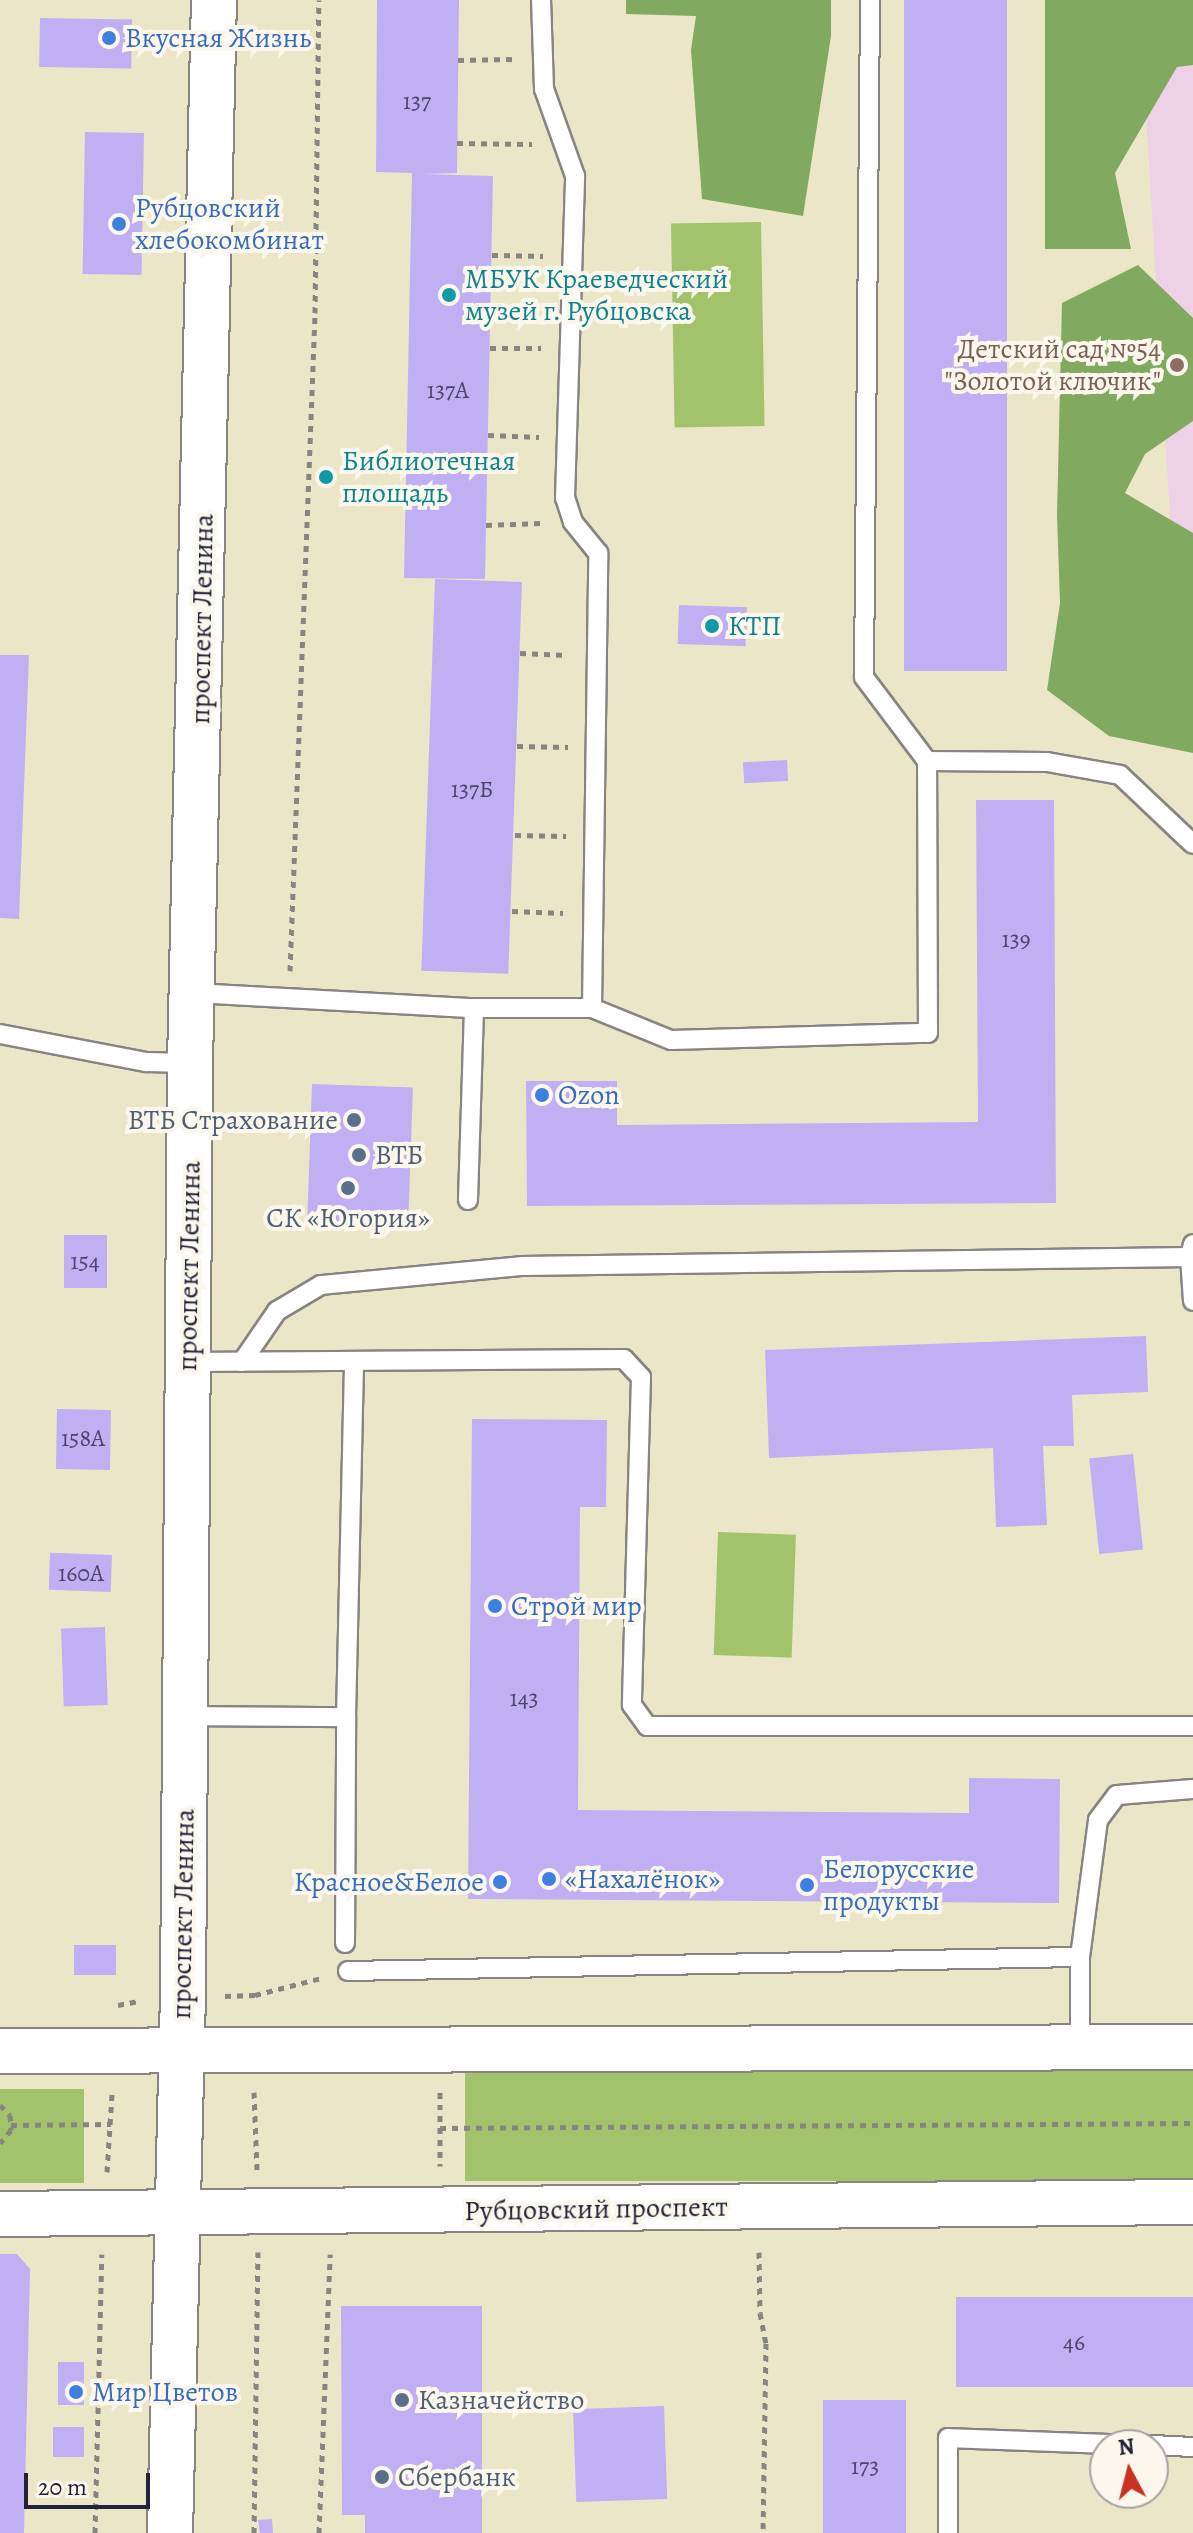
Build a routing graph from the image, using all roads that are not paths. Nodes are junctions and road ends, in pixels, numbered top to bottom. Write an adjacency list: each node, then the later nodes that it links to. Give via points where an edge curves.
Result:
1 (214, 0): 6 (main road, проспект Ленина)
2 (541, 0): 8 (lane, via 544,89 575,176 565,498 573,522 598,553)
3 (870, 0): 4 (lane, via 864,677)
4 (927, 761): 5 (lane, via 1047,762 1120,775); 8 (lane, via 928,1033 671,1040)
5 (1193, 844)
6 (194, 993): 7 (lane); 10 (main road, проспект Ленина)
7 (474, 1008): 8 (lane); 11 (lane)
8 (592, 1008)
9 (0, 1034): 10 (lane, via 146,1062)
10 (190, 1063): 14 (main road, проспект Ленина)
11 (468, 1200)
12 (1192, 1250): 13 (lane); 15 (lane, via 423,1272 321,1285 277,1311)
13 (1193, 1301)
14 (188, 1362): 15 (lane); 17 (main road, проспект Ленина)
15 (242, 1362): 16 (lane)
16 (354, 1363): 18 (lane); 19 (lane, via 624,1359 641,1377 632,1705 647,1726)
17 (185, 1716): 18 (lane); 26 (main road, проспект Ленина)
18 (346, 1717): 21 (lane)
19 (1193, 1726)
20 (1193, 1789): 22 (lane, via 1117,1795 1098,1820)
21 (345, 1943)
22 (1080, 1957): 23 (lane); 25 (lane)
23 (348, 1971)
24 (1193, 2047): 25 (main road)
25 (1080, 2048): 26 (main road)
26 (181, 2049): 27 (main road); 30 (main road, проспект Ленина)
27 (0, 2051)
28 (1193, 2202): 30 (main road, Рубцовский проспект)
29 (0, 2214): 30 (main road, Рубцовский проспект)
30 (177, 2214): 34 (main road, проспект Ленина)
31 (1089, 2443): 35 (lane, via 948,2438)
32 (1169, 2446): 33 (lane)
33 (1193, 2447)
34 (170, 2533)
35 (948, 2533)

